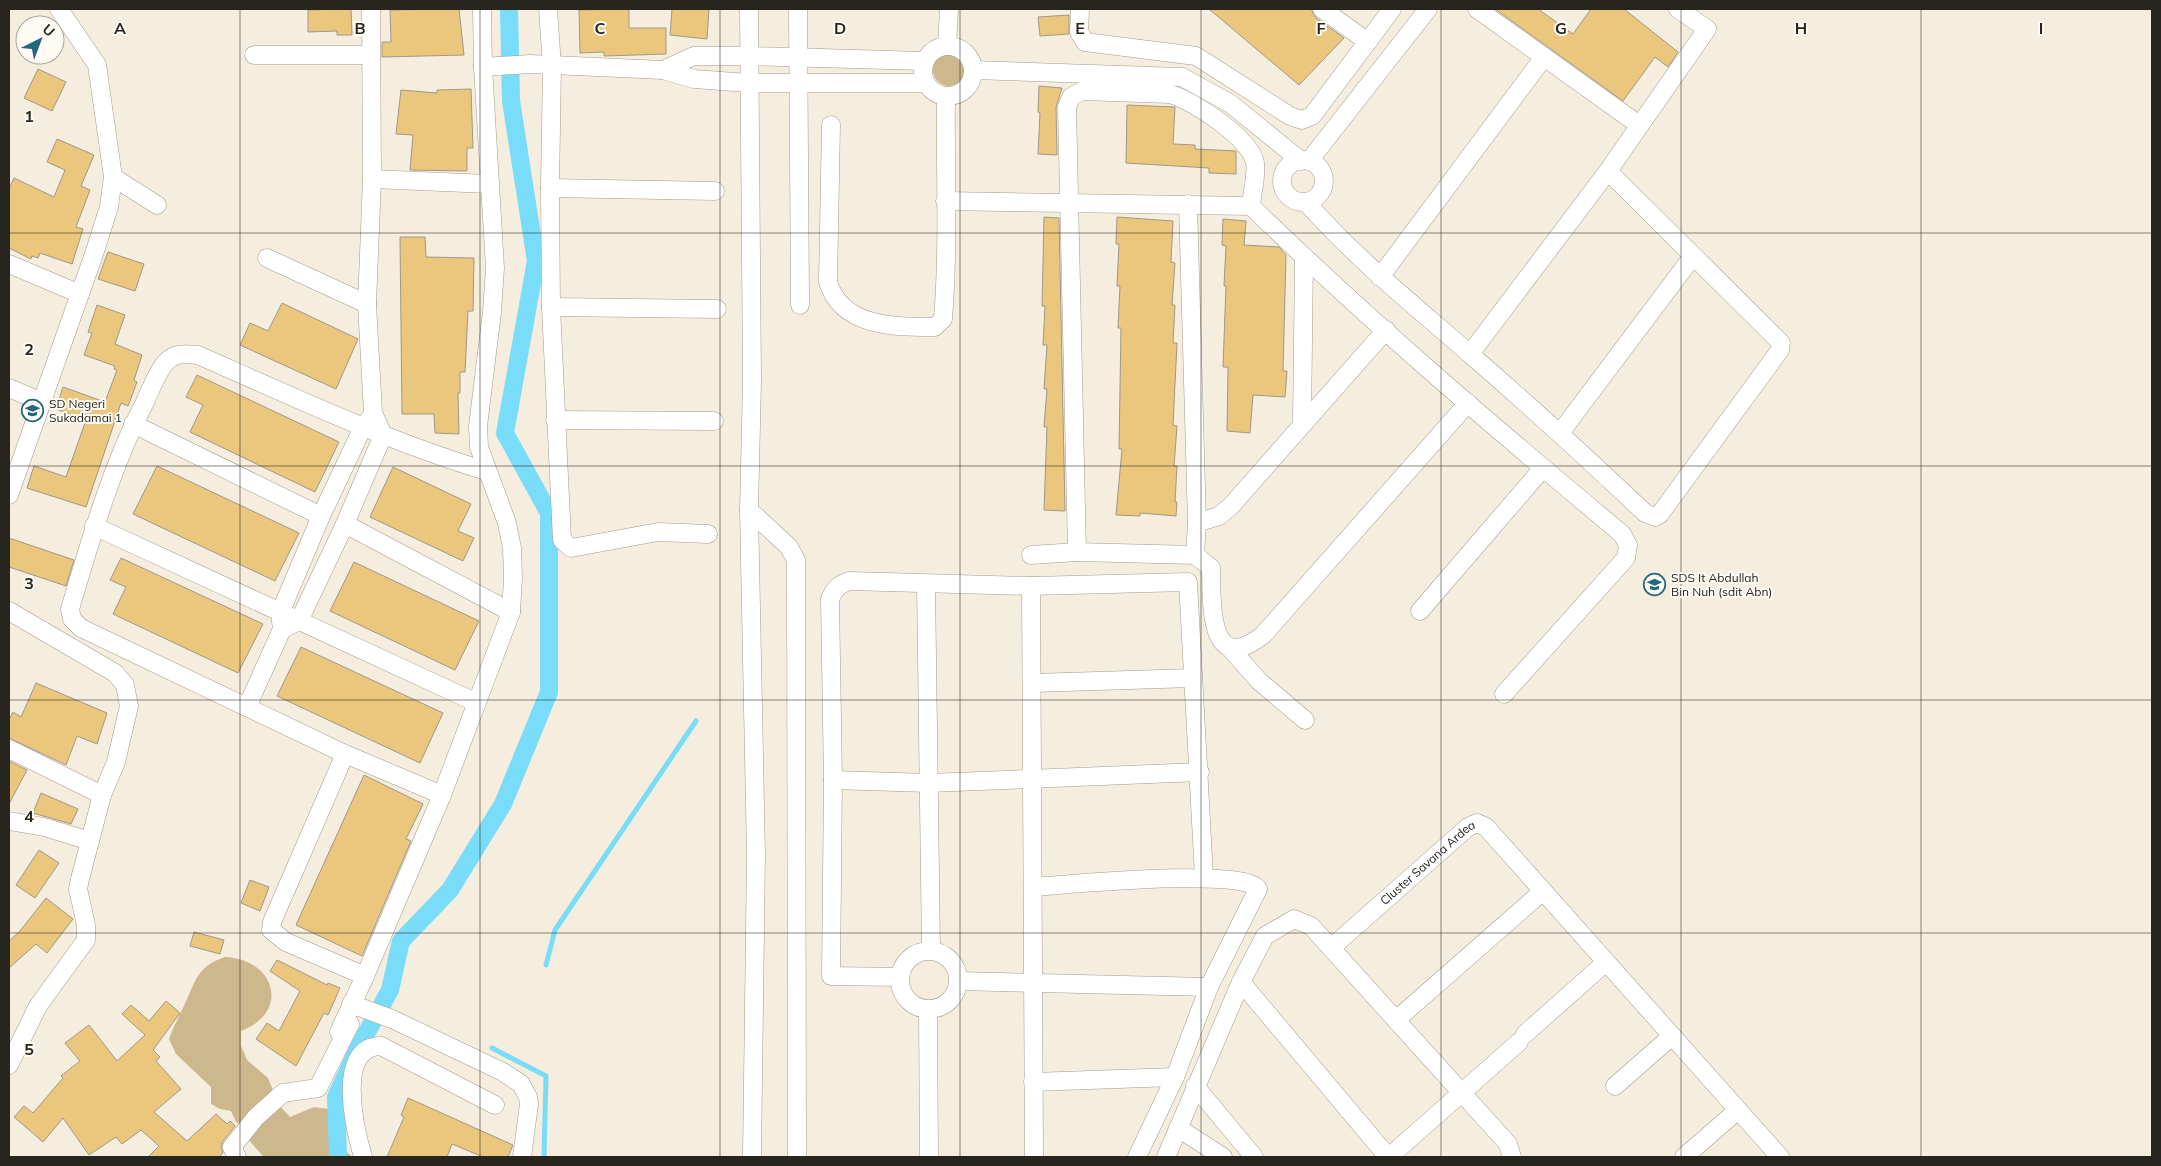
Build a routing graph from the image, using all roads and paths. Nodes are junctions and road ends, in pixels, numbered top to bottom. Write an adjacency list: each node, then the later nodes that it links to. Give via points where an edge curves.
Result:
1 (60, 9): 34 (street, via 97,65)
2 (371, 9): 16 (street)
3 (482, 9): 22 (street)
4 (548, 9): 23 (street)
5 (749, 9): 18 (street)
6 (798, 9): 19 (street)
7 (949, 9): 15 (street)
8 (1080, 9): 14 (street, via 1079,32 1085,42 1196,56 1290,116 1302,120 1312,116)
9 (1322, 9): 14 (street)
10 (1392, 9): 14 (street)
11 (1428, 9): 32 (street)
12 (1477, 9): 20 (street)
13 (1678, 9): 30 (street, via 1707,29)
14 (1368, 42)
15 (947, 46): 21 (street, via 931,52); 25 (street, via 958,48 966,55)
16 (370, 55): 17 (street); 35 (street)
17 (254, 56)
18 (749, 56): 19 (street); 24 (street, via 694,56); 27 (street)
19 (797, 57): 21 (street); 28 (street)
20 (1544, 57): 30 (street); 50 (street)
21 (924, 61): 26 (street, via 922,70)
22 (489, 66): 23 (street); 36 (street)
23 (552, 66): 24 (street); 37 (street)
24 (663, 70): 27 (street, via 694,79)
25 (973, 70): 29 (street, via 963,91); 32 (street, via 1182,77 1231,104)
26 (926, 83): 28 (street); 29 (street, via 934,92)
27 (749, 84): 28 (street); 71 (street, via 752,381)
28 (800, 85): 53 (street)
29 (946, 96): 39 (street)
30 (1639, 124): 33 (street)
31 (831, 125): 39 (street, via 828,282 831,293 850,311 865,320 892,326 935,327 942,322 947,261)
32 (1305, 161): 41 (street, via 1322,171 1324,187 1320,194); 41 (street, via 1287,168 1283,184 1290,198)
33 (1608, 171): 45 (street); 57 (street)
34 (113, 177): 43 (street); 51 (street, via 109,207)
35 (372, 179): 36 (street); 52 (street)
36 (489, 184): 69 (street, via 495,268 478,426 479,447)
37 (550, 188): 38 (street); 54 (street)
38 (715, 191)
39 (945, 201): 40 (street)
40 (1068, 202): 42 (street); 44 (street, via 1067,107 1071,97 1082,91 1170,94 1184,98 1242,141 1249,150 1255,162); 77 (street)
41 (1306, 202): 50 (street, via 1339,240)
42 (1188, 204): 44 (street); 73 (street)
43 (157, 205)
44 (1251, 206): 46 (street)
45 (1693, 256): 66 (street); 66 (street, via 1781,343 1780,350 1660,514 1656,517 1645,513)
46 (1304, 257): 56 (street); 65 (street)
47 (267, 258): 52 (street)
48 (9, 264): 51 (street)
49 (9, 272): 51 (street)
50 (1380, 277): 57 (street)
51 (78, 298): 59 (street)
52 (367, 304): 61 (street)
53 (800, 305)
54 (551, 307): 55 (street); 62 (street)
55 (718, 309)
56 (1386, 330): 60 (street); 65 (street)
57 (1470, 354): 66 (street)
58 (9, 388): 59 (street)
59 (42, 402): 70 (street)
60 (1468, 403): 68 (street); 87 (street, via 1264,635 1250,645 1240,648)
61 (368, 420): 64 (street, via 185,353 167,361); 67 (street); 72 (street)
62 (555, 420): 63 (street); 76 (street, via 562,540 566,545 571,548 658,532)
63 (714, 421)
64 (133, 424): 72 (street); 75 (street)
65 (1302, 424): 73 (street, via 1231,506 1219,516)
66 (1560, 433)
67 (383, 435): 69 (street); 74 (street)
68 (1543, 468): 83 (street); 90 (street, via 1622,534 1628,545 1626,558)
69 (486, 471): 84 (street, via 508,523 512,548)
70 (9, 495)
71 (749, 510): 133 (street, via 756,856); 134 (street, via 789,547 796,560)
72 (320, 516): 85 (street)
73 (1197, 523): 79 (street)
74 (345, 524): 84 (street); 86 (street)
75 (94, 526): 85 (street); 92 (street, via 70,609 72,619 81,628)
76 (708, 534)
77 (1077, 552): 78 (street); 79 (street)
78 (1031, 555)
79 (1195, 555): 87 (street, via 1211,568 1213,622 1217,634)
80 (926, 584): 81 (street); 98 (street, via 850,581 834,589 830,599); 99 (street)
81 (1031, 586): 88 (street, via 1188,582); 89 (street)
82 (9, 611): 100 (street, via 115,673 125,685 129,706 116,762)
83 (1420, 611)
84 (511, 612): 91 (street)
85 (281, 621): 86 (street); 92 (street)
86 (299, 621): 91 (street)
87 (1228, 646): 93 (street, via 1259,681)
88 (1193, 678): 89 (street); 96 (street)
89 (1033, 683): 97 (street)
90 (1504, 694)
91 (476, 702): 101 (street)
92 (246, 707): 95 (street)
93 (1305, 720)
94 (9, 749): 100 (street)
95 (345, 754): 101 (street); 110 (street, via 271,930 286,942)
96 (1200, 772): 97 (street); 104 (street)
97 (1034, 778): 99 (street); 105 (street)
98 (833, 780): 99 (street); 111 (street, via 831,976)
99 (929, 783): 108 (street)
100 (102, 795): 103 (street)
101 (442, 796): 110 (street)
102 (9, 821): 103 (street, via 44,827)
103 (90, 841): 121 (street, via 78,889 86,940 38,1006)
104 (1204, 877): 105 (street); 115 (street, via 1251,883 1258,889)
105 (1033, 887): 113 (street)
106 (1543, 891): 107 (street, Cluster Savana Ardea, via 1486,827 1477,822); 109 (street, Cluster Savana Ardea); 118 (street)
107 (1331, 948): 114 (street, via 1311,926 1294,919 1265,936); 118 (street)
108 (931, 950): 111 (street, via 916,953 905,962); 112 (street, via 945,955 955,966)
109 (1606, 962): 120 (street, Cluster Savana Ardea); 126 (street)
110 (365, 976): 116 (street)
111 (899, 978): 117 (street, via 902,993 913,1005)
112 (958, 981): 113 (street); 117 (street, via 954,996 943,1006)
113 (1032, 982): 115 (street); 123 (street)
114 (1241, 982): 124 (street); 141 (street)
115 (1209, 987): 122 (street)
116 (357, 1005): 119 (street); 131 (street, via 318,1088 283,1092 256,1117 232,1147); 132 (street, via 503,1072 521,1084 529,1102)
117 (928, 1010): 135 (street)
118 (1396, 1020): 126 (street)
119 (339, 1032)
120 (1672, 1036): 125 (street); 128 (street, Cluster Savana Ardea)
121 (9, 1064)
122 (1175, 1077): 123 (street); 137 (street)
123 (1033, 1082): 136 (street)
124 (1195, 1086): 129 (street); 140 (street)
125 (1615, 1086)
126 (1461, 1094): 141 (street); 142 (street, via 1508,1144)
127 (495, 1105): 130 (street, via 381,1046 372,1046 358,1056 354,1065 352,1099)
128 (1738, 1110): 143 (street); 144 (street, Cluster Savana Ardea)
129 (1178, 1128): 138 (street); 139 (street)
130 (364, 1156)
131 (237, 1157)
132 (522, 1157)
133 (752, 1157)
134 (797, 1157)
135 (929, 1157)
136 (1034, 1157)
137 (1138, 1157)
138 (1166, 1157)
139 (1223, 1157)
140 (1254, 1157)
141 (1389, 1157)
142 (1512, 1157)
143 (1684, 1157)
144 (1780, 1157)

